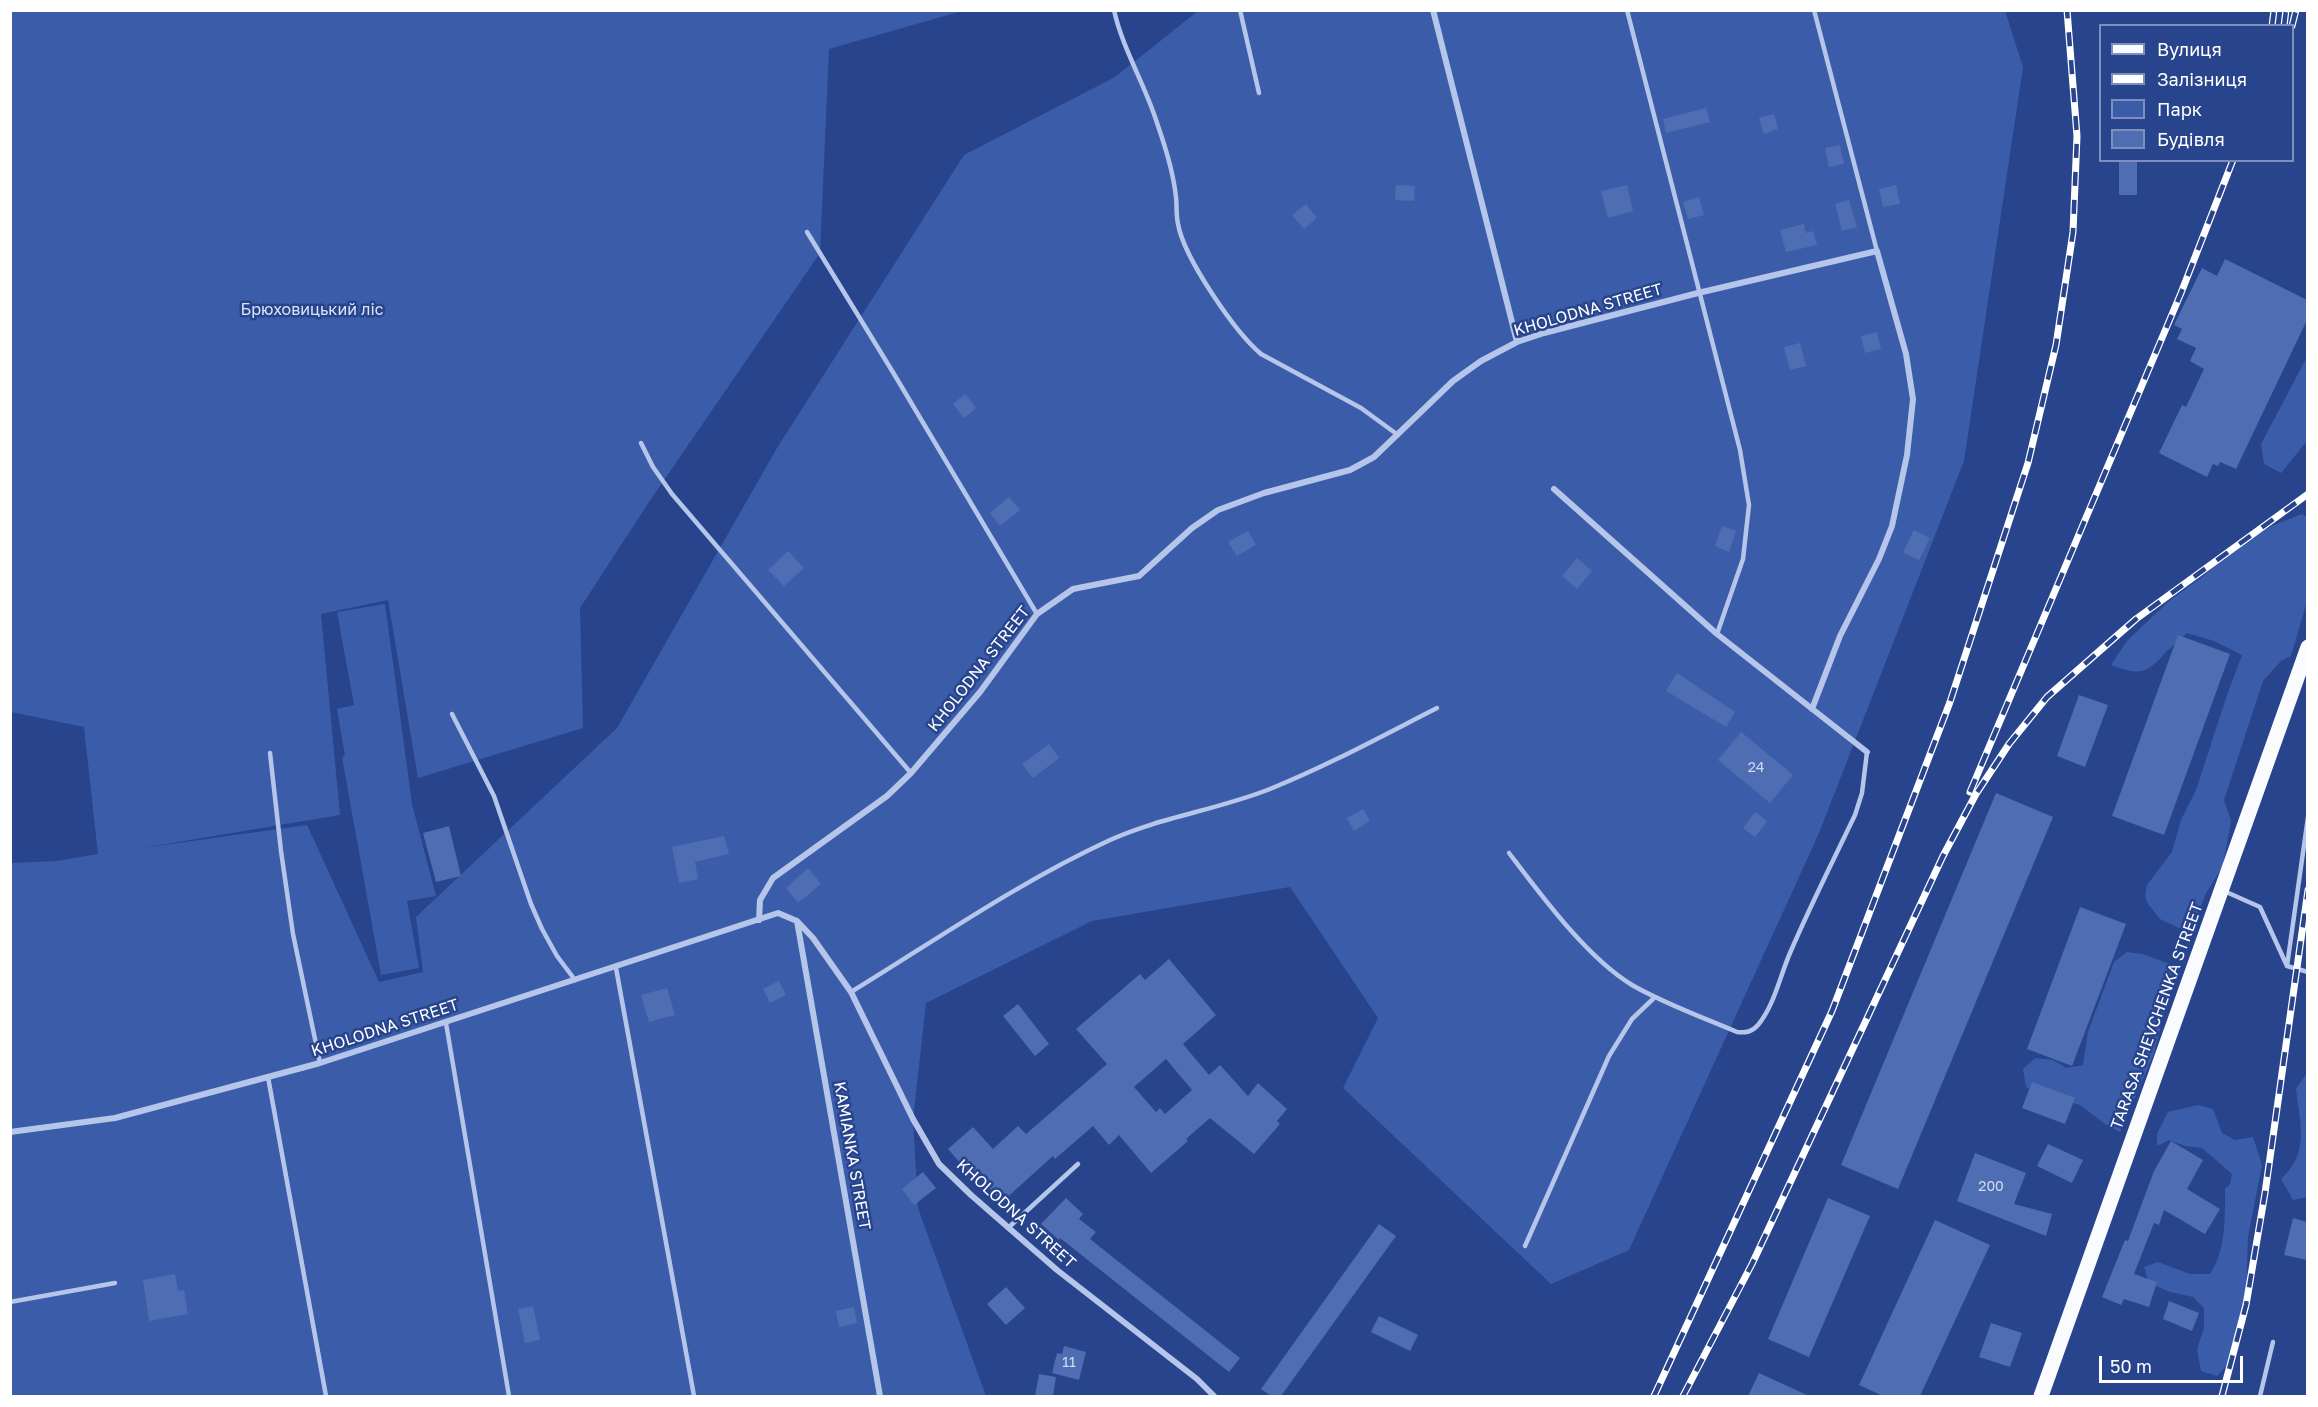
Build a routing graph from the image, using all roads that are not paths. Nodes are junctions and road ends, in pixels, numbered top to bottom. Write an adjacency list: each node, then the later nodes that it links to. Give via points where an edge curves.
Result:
1 (1114, 10): 11 (lane, via 1169,160 1181,233 1213,293 1249,343 1262,354 1361,408)
2 (1240, 10): 6 (lane)
3 (1433, 10): 10 (street)
4 (1627, 10): 9 (lane)
5 (1814, 10): 8 (lane)
6 (1258, 93)
7 (807, 232): 14 (lane)
8 (1877, 251): 9 (street, KHOLODNA STREET); 18 (street, via 1906,354 1913,399 1907,455 1892,526 1840,636)
9 (1698, 293): 10 (street, KHOLODNA STREET); 15 (lane, via 1740,450 1749,505 1743,559)
10 (1516, 342): 11 (street, KHOLODNA STREET, via 1453,381)
11 (1398, 435): 14 (street, KHOLODNA STREET, via 1374,457 1350,470 1218,510 1139,576 1073,589)
12 (641, 442): 22 (lane, via 672,494)
13 (1554, 489): 15 (street)
14 (1037, 614): 22 (street, KHOLODNA STREET, via 980,692)
15 (1717, 634): 18 (street)
16 (2307, 647): 25 (main road, TARASA SHEVCHENKA STREET)
17 (1437, 708): 32 (lane, via 1269,789 1142,827 1048,870)
18 (1812, 709): 20 (street)
19 (452, 714): 31 (lane, via 494,796 542,929)
20 (1867, 752): 33 (lane, via 1855,814 1754,1030 1737,1032)
21 (270, 753): 35 (lane, via 293,934)
22 (911, 773): 26 (street, KHOLODNA STREET, via 887,796 773,878 760,900)
23 (2307, 817): 28 (lane)
24 (1509, 853): 33 (lane, via 1546,902 1597,956 1629,983)
25 (2221, 890): 28 (lane, via 2260,907); 49 (main road, TARASA SHEVCHENKA STREET)
26 (759, 920): 27 (street, KHOLODNA STREET, via 778,913); 29 (street, KHOLODNA STREET)
27 (797, 921): 32 (street, KHOLODNA STREET); 47 (street, KAMIANKA STREET)
28 (2287, 966): 30 (lane)
29 (616, 968): 31 (street, KHOLODNA STREET); 46 (lane)
30 (2307, 972)
31 (575, 981): 34 (street, KHOLODNA STREET)
32 (851, 992): 39 (street, KHOLODNA STREET, via 939,1164)
33 (1655, 997): 40 (lane, via 1632,1019 1609,1056)
34 (446, 1023): 35 (street, KHOLODNA STREET); 45 (lane)
35 (320, 1063): 36 (street, KHOLODNA STREET)
36 (268, 1077): 37 (street, KHOLODNA STREET, via 115,1118); 44 (lane)
37 (10, 1132)
38 (1078, 1164): 39 (lane)
39 (1008, 1228): 48 (street, KHOLODNA STREET)
40 (1525, 1246)
41 (115, 1283): 42 (lane)
42 (10, 1302)
43 (2273, 1342): 50 (lane)
44 (326, 1396)
45 (509, 1396)
46 (694, 1396)
47 (880, 1396)
48 (1214, 1396)
49 (2041, 1396)
50 (2260, 1396)

